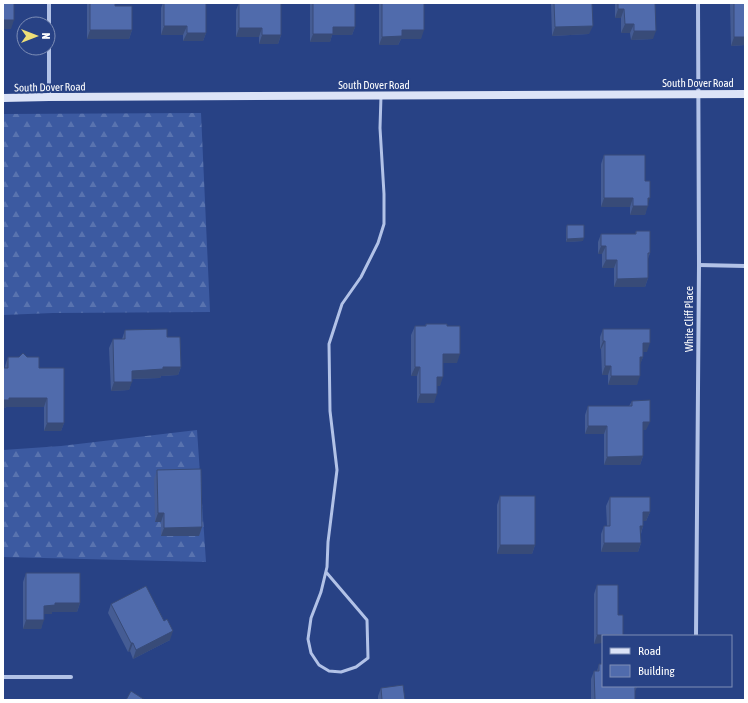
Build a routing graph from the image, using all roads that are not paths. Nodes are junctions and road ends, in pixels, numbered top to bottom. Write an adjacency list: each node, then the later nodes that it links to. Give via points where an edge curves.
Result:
1 (48, 3): 6 (street)
2 (698, 3): 3 (street, White Cliff Place)
3 (698, 94): 4 (street, South Dover Road); 5 (street, South Dover Road); 8 (street, White Cliff Place)
4 (745, 94)
5 (381, 96): 6 (street, South Dover Road); 10 (lane, via 384,224 378,243 361,277 342,304 329,344 330,411 337,470)
6 (49, 97): 7 (street, South Dover Road)
7 (3, 98)
8 (698, 265): 9 (street); 11 (street, White Cliff Place)
9 (745, 266)
10 (326, 572): 10 (lane, via 311,618 308,638 310,654 319,665 329,671 341,672 356,668 368,658 367,620)
11 (696, 635)
12 (3, 677): 13 (street)
13 (71, 677)

